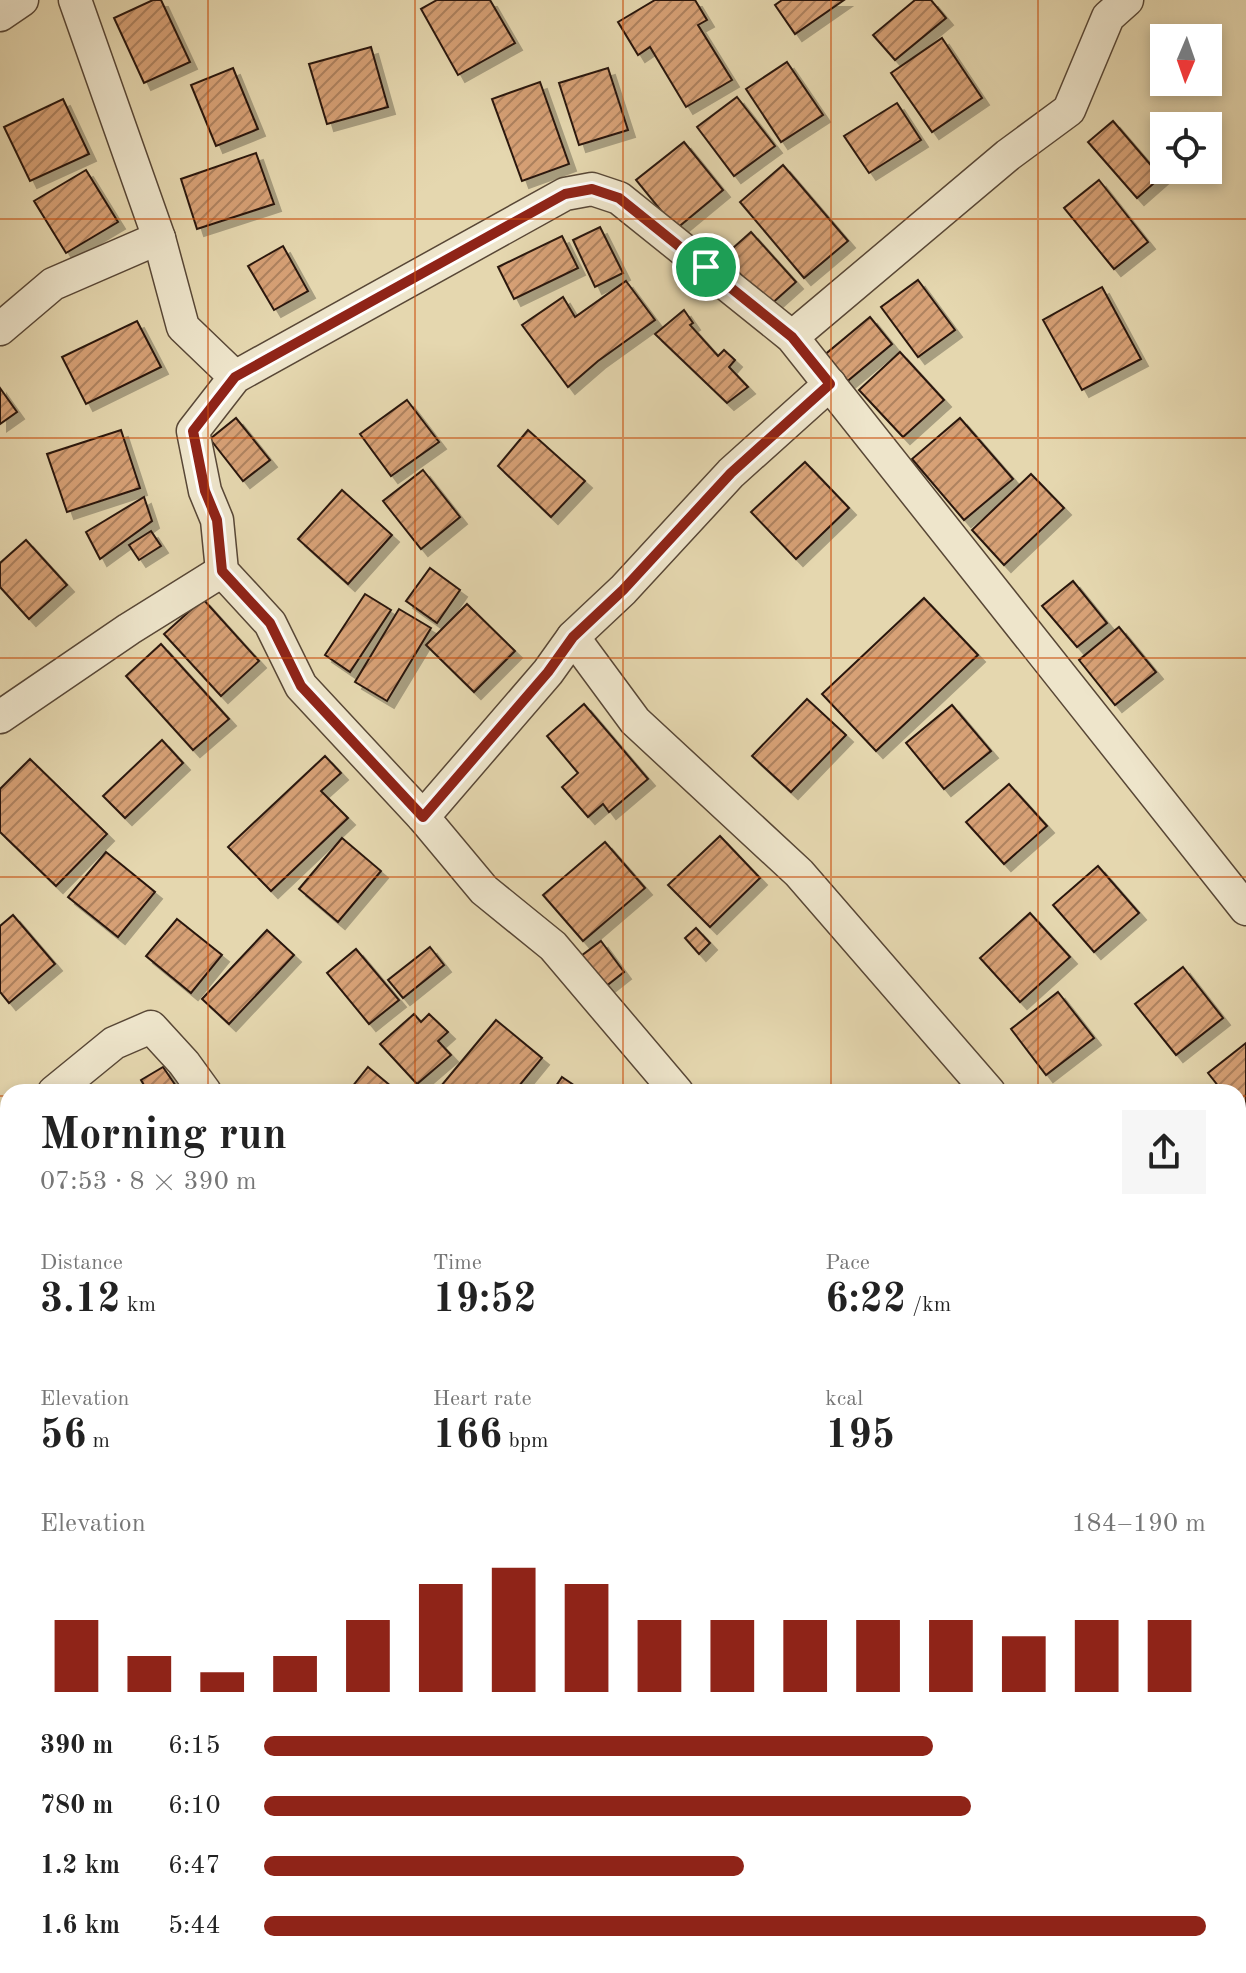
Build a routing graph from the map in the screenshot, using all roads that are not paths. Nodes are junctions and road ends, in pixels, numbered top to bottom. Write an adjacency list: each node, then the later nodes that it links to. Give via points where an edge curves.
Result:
1 (22, 0): 4 (street)
2 (75, 0): 5 (street)
3 (1127, 0): 7 (street, via 1108,17 1069,110)
4 (0, 15)
5 (159, 238): 6 (street, via 53,284); 8 (street, via 183,327)
6 (0, 329)
7 (792, 337): 8 (street, via 619,198 592,189 565,194); 9 (street)
8 (235, 377): 10 (street, via 193,431 205,491 217,520)
9 (830, 384): 11 (street, via 731,473); 14 (street)
10 (222, 571): 12 (street); 13 (street, via 270,623 301,686)
11 (573, 637): 13 (street); 18 (street, via 635,721 799,873)
12 (0, 717)
13 (423, 817): 17 (street, via 484,890 553,946)
14 (1246, 909)
15 (64, 1084): 16 (street, via 114,1043 151,1027)
16 (199, 1084)
17 (670, 1084)
18 (982, 1084)

